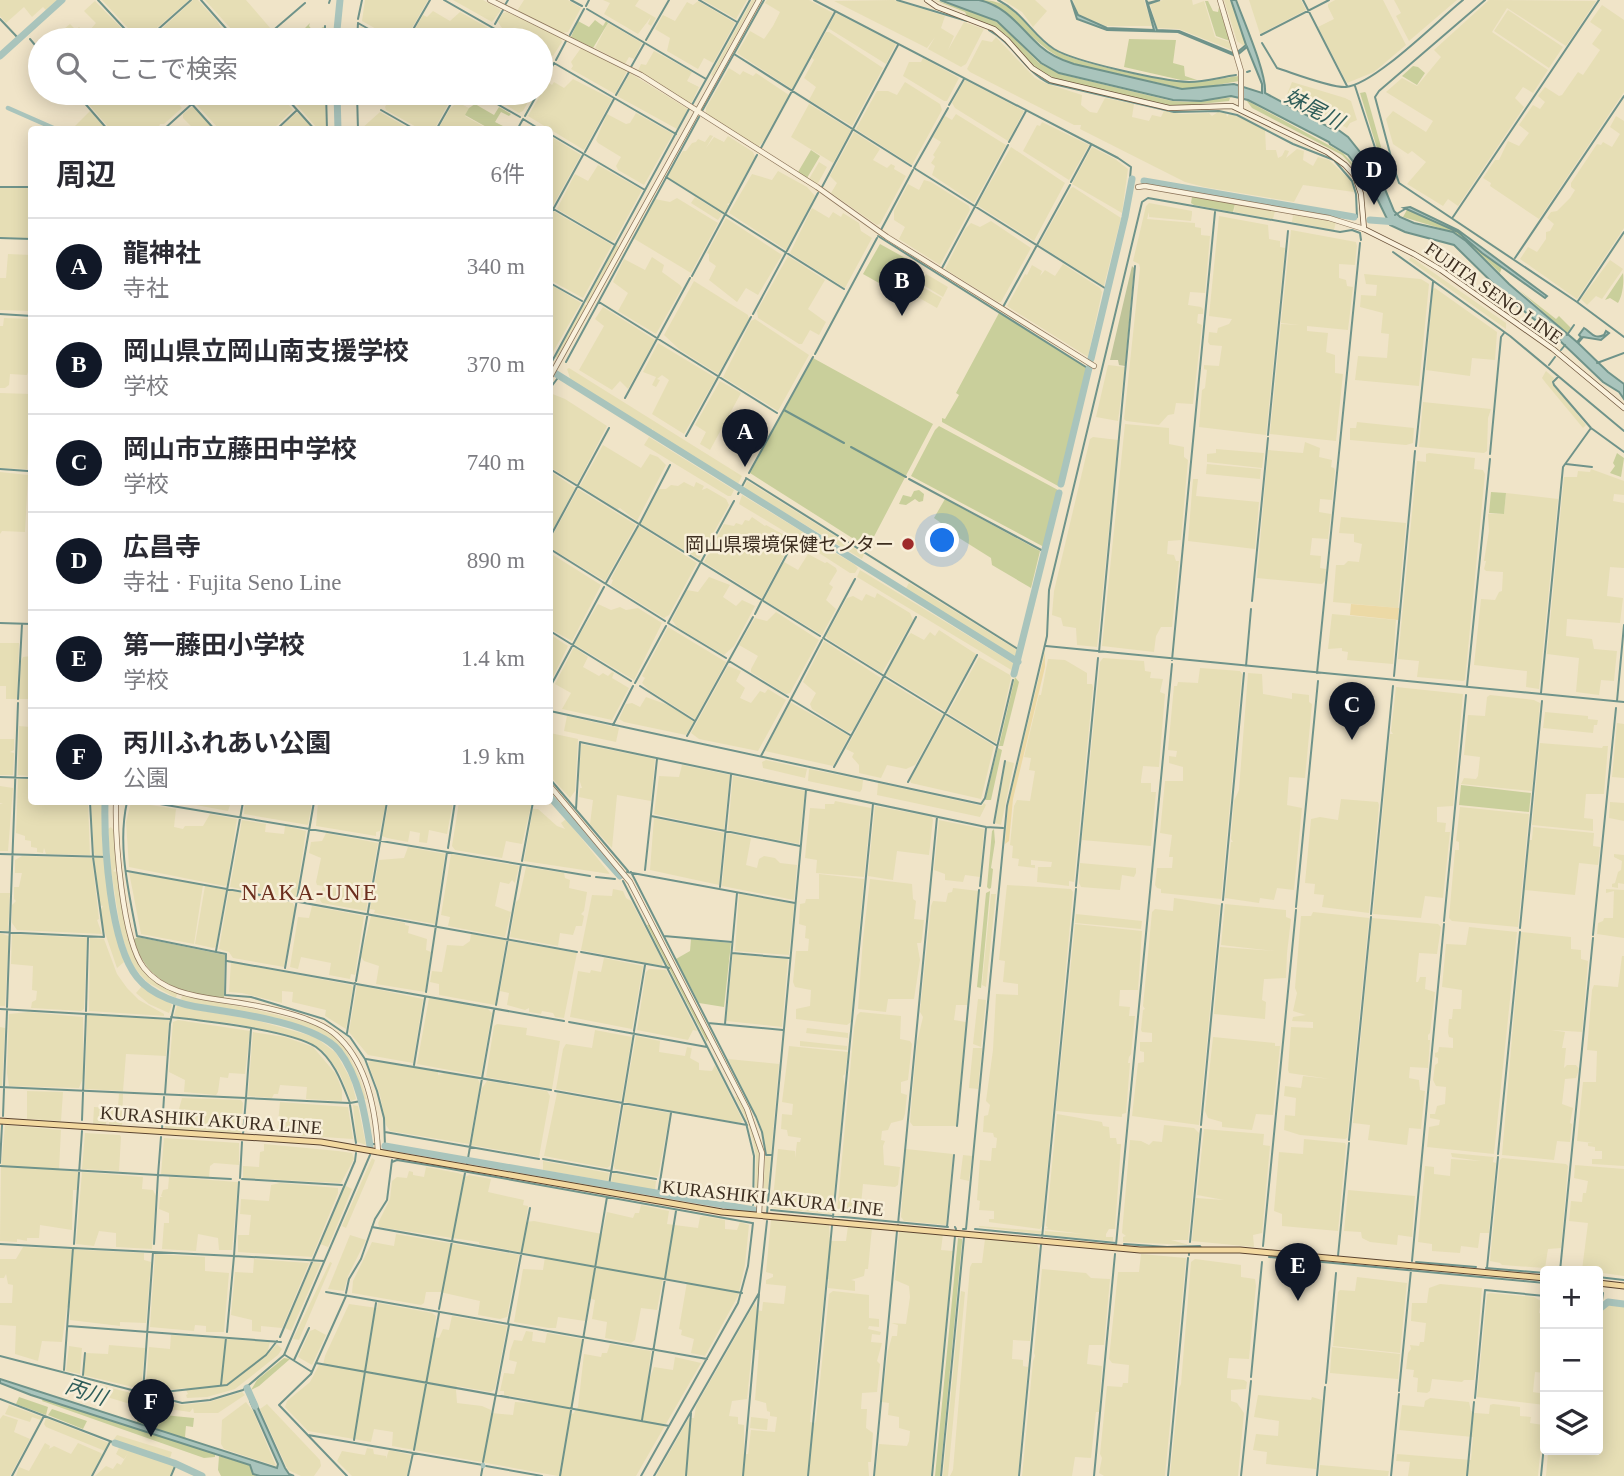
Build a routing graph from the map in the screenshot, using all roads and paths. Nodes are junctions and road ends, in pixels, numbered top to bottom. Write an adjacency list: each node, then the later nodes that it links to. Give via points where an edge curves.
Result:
1 (490, 0): 5 (street)
2 (759, 0): 8 (street)
3 (927, 0): 7 (street, via 994,29 1031,68 1051,80 1169,108 1222,105)
4 (1220, 0): 7 (street, via 1238,58)
5 (548, 28)
6 (553, 30): 8 (street, via 612,59)
7 (1241, 109): 10 (street, via 1345,164 1359,185)
8 (697, 111): 11 (street); 12 (street)
9 (1138, 187): 10 (street, FUJITA SENO LINE, via 1329,218)
10 (1364, 229): 13 (street, FUJITA SENO LINE, via 1441,270 1553,349)
11 (1094, 366)
12 (553, 371)
13 (1624, 408)
14 (553, 790): 18 (street, via 630,882 742,1100 762,1153)
15 (116, 805): 17 (street, via 121,886 134,948 145,969 181,993 292,1015 331,1031 347,1047 364,1080)
16 (0, 1121): 17 (main road, KURASHIKI AKURA LINE, via 321,1142)
17 (379, 1152): 18 (main road, KURASHIKI AKURA LINE, via 698,1209)
18 (759, 1211): 19 (main road, KURASHIKI AKURA LINE, via 1140,1250 1240,1250)
19 (1540, 1278)
20 (1603, 1284): 21 (main road)
21 (1624, 1286)

